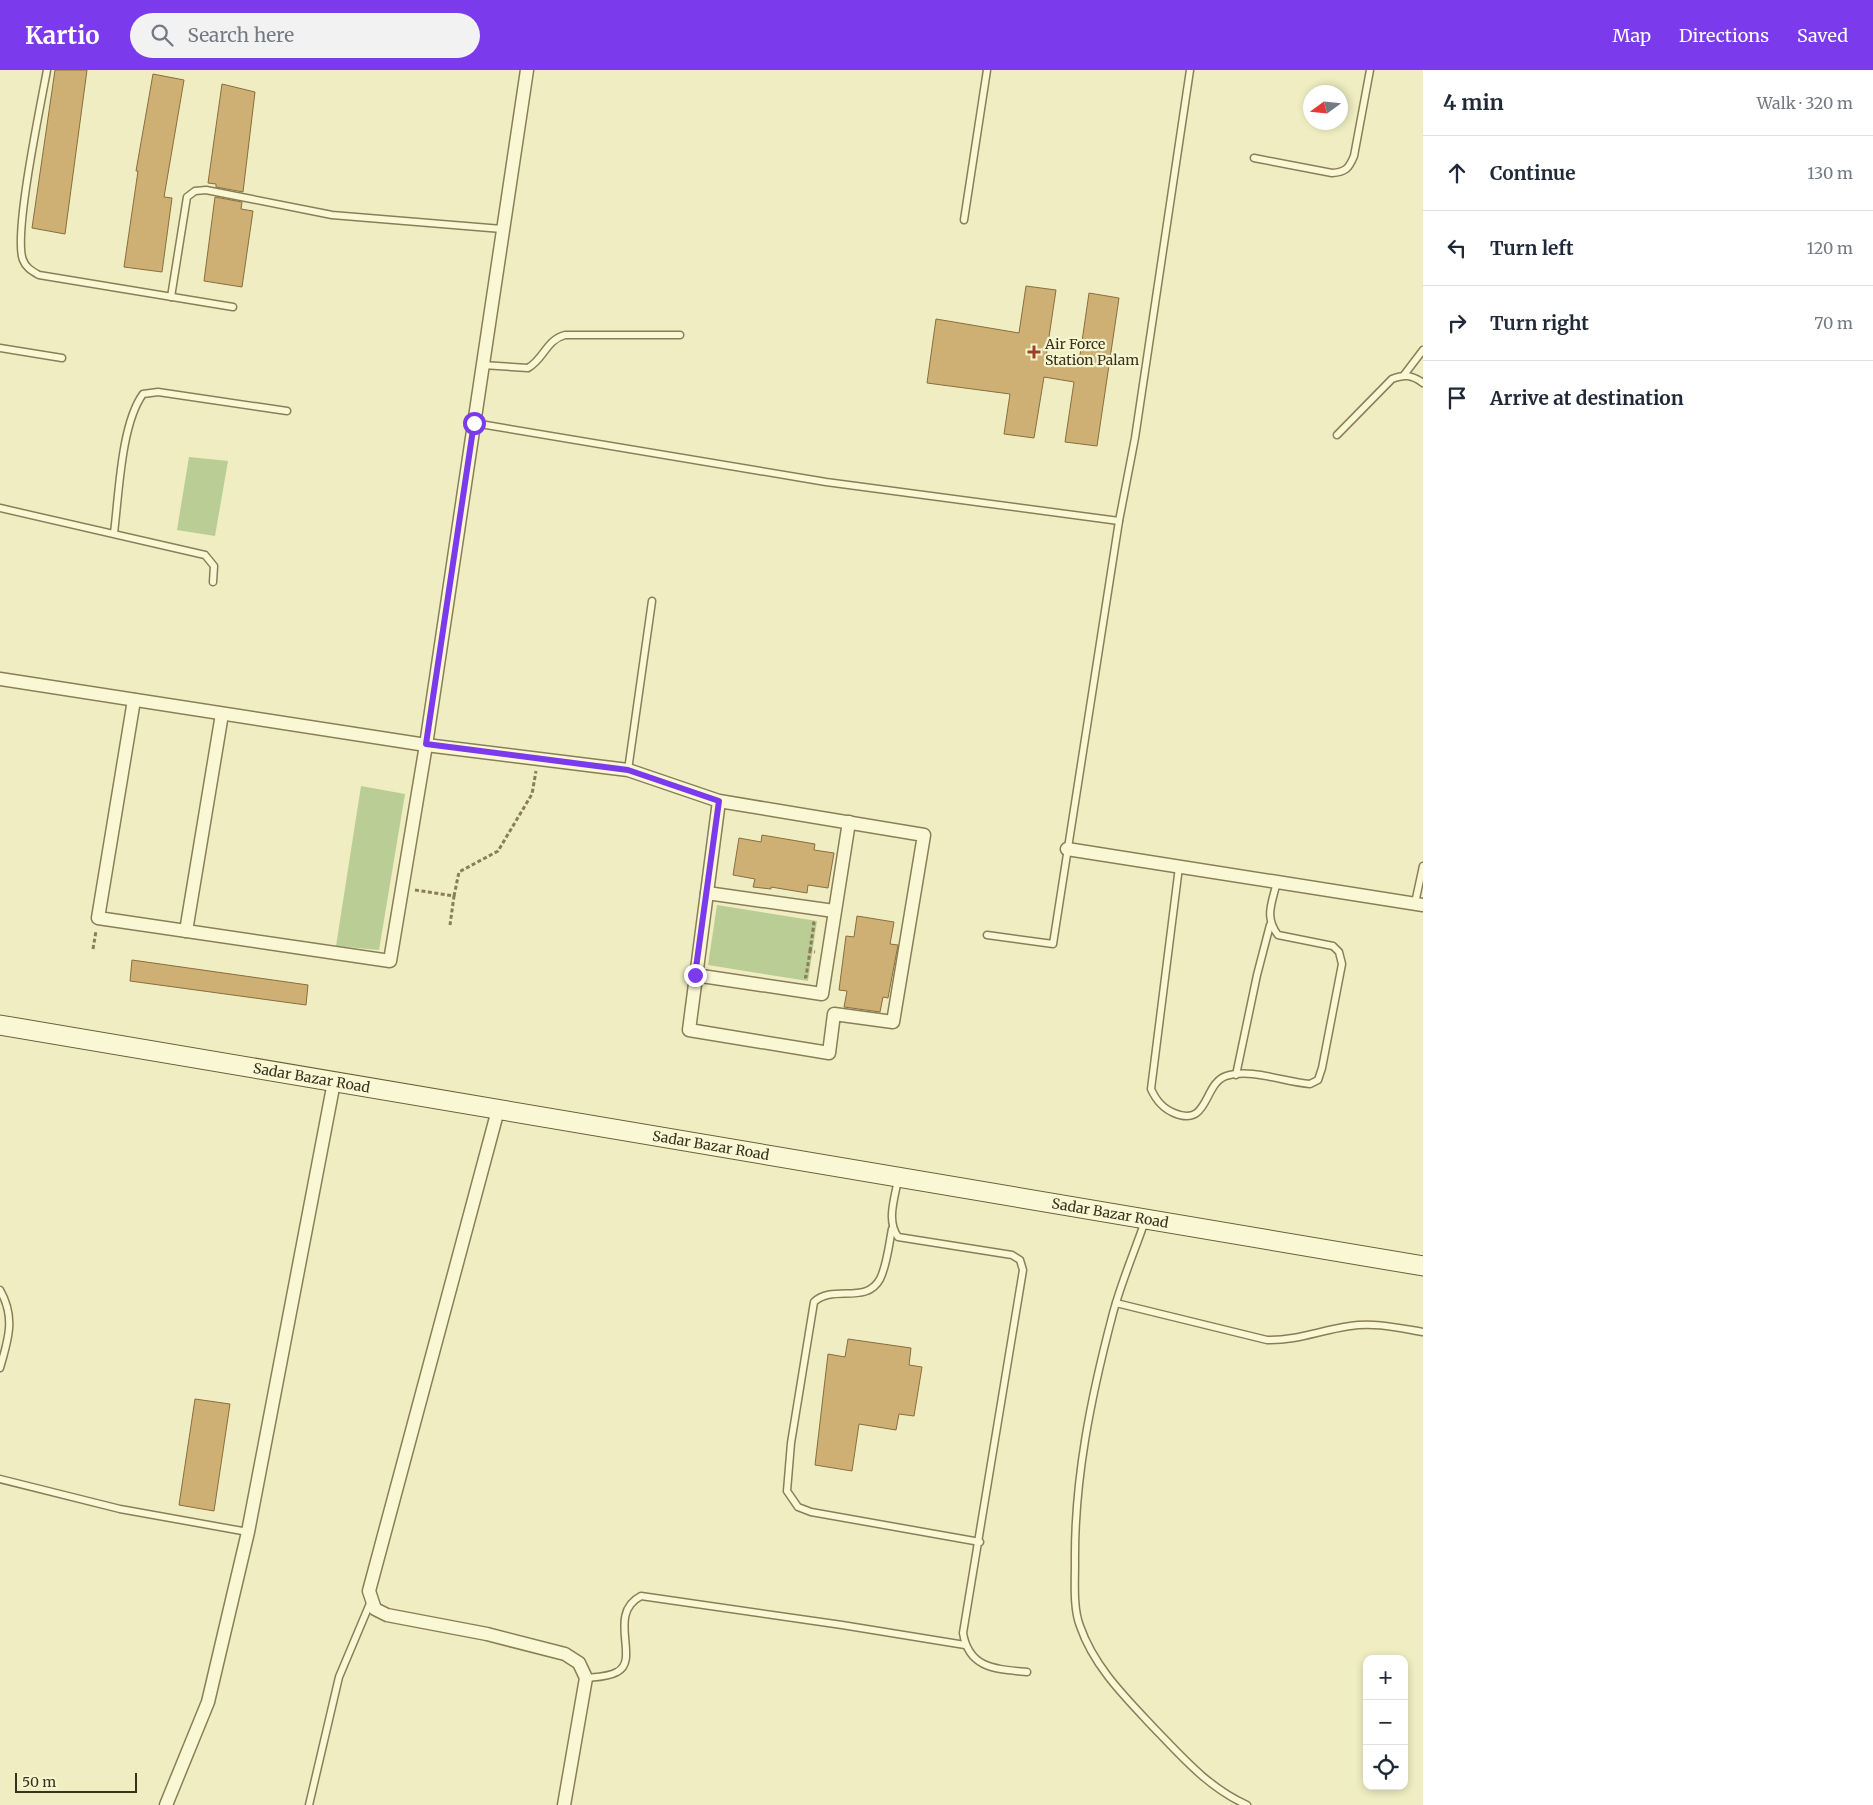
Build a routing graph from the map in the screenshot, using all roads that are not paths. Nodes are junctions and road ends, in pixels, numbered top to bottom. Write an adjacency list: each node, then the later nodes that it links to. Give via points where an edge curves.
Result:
1 (47, 70): 9 (lane, via 21,230 23,260 29,270 39,275)
2 (527, 70): 8 (street)
3 (987, 70): 7 (lane)
4 (1190, 70): 22 (lane, via 1135,438)
5 (1370, 70): 6 (lane, via 1350,167 1343,172 1332,173)
6 (1254, 158)
7 (964, 220)
8 (502, 229): 9 (lane, via 332,215 195,190 188,197); 15 (street)
9 (172, 297): 10 (lane)
10 (233, 307)
11 (680, 336): 15 (lane, via 565,335 551,342 528,368)
12 (0, 348): 14 (lane)
13 (1423, 350): 16 (lane)
14 (62, 358)
15 (482, 366): 19 (street)
16 (1404, 375): 17 (lane); 20 (lane, via 1392,379)
17 (1423, 383)
18 (287, 411): 23 (lane, via 158,392 143,394 128,427)
19 (474, 423): 22 (lane, via 826,482); 29 (street)
20 (1337, 434)
21 (0, 508): 23 (lane)
22 (1119, 521): 33 (lane)
23 (114, 533): 24 (lane, via 205,555 214,566)
24 (213, 582)
25 (652, 601): 30 (lane)
26 (0, 679): 27 (street)
27 (134, 700): 28 (street); 41 (street, via 98,918)
28 (222, 714): 29 (street); 41 (street)
29 (426, 744): 30 (street); 41 (street, via 390,961)
30 (628, 770): 31 (street)
31 (719, 801): 32 (street); 37 (street)
32 (849, 822): 39 (street); 45 (street, via 924,835 894,1022)
33 (1068, 849): 35 (street); 42 (lane, via 1053,944)
34 (1423, 866): 38 (lane)
35 (1179, 867): 36 (street); 47 (lane, via 1151,1089 1164,1108 1190,1116 1205,1104 1218,1080)
36 (1277, 882): 38 (street); 40 (lane)
37 (706, 892): 39 (street); 43 (street)
38 (1419, 904)
39 (834, 912): 44 (street)
40 (1270, 925): 47 (lane); 47 (lane, via 1278,935 1333,946 1338,952 1342,964 1322,1068 1318,1080 1310,1084)
41 (186, 931)
42 (987, 935)
43 (695, 975): 44 (street); 45 (street, via 689,1030 828,1052)
44 (822, 994): 45 (street)
45 (834, 1014)
46 (0, 1025): 48 (street, Sadar Bazar Road)
47 (1236, 1075)
48 (334, 1082): 49 (street, Sadar Bazar Road); 59 (street)
49 (498, 1110): 50 (street, Sadar Bazar Road); 61 (street, via 375,1566 369,1591)
50 (898, 1177): 51 (street, Sadar Bazar Road); 52 (lane)
51 (1146, 1219): 53 (street, Sadar Bazar Road); 55 (lane)
52 (892, 1229): 60 (lane, via 898,1237 905,1239 1012,1255 1020,1260 1024,1270); 60 (lane, via 881,1278 874,1287 867,1292 829,1293 814,1302 791,1443 787,1491 798,1507 811,1512)
53 (1423, 1266)
54 (0, 1290): 57 (lane, via 10,1310 11,1331)
55 (1116, 1303): 56 (lane, via 1267,1340 1286,1341 1370,1324); 68 (lane, via 1082,1454 1074,1522 1079,1625 1092,1654 1143,1716 1197,1773 1225,1795)
56 (1423, 1332)
57 (0, 1368)
58 (0, 1479): 59 (lane, via 120,1509)
59 (248, 1532): 65 (street, via 208,1702)
60 (980, 1542): 62 (lane, via 965,1616)
61 (371, 1601): 64 (street, via 375,1609 387,1614 565,1654 579,1663); 66 (lane, via 339,1677)
62 (965, 1645): 63 (lane, via 981,1664); 64 (lane, via 641,1596 627,1607 624,1666 618,1672)
63 (1027, 1672)
64 (586, 1678): 67 (street)
65 (166, 1805)
66 (309, 1805)
67 (564, 1805)
68 (1247, 1805)

